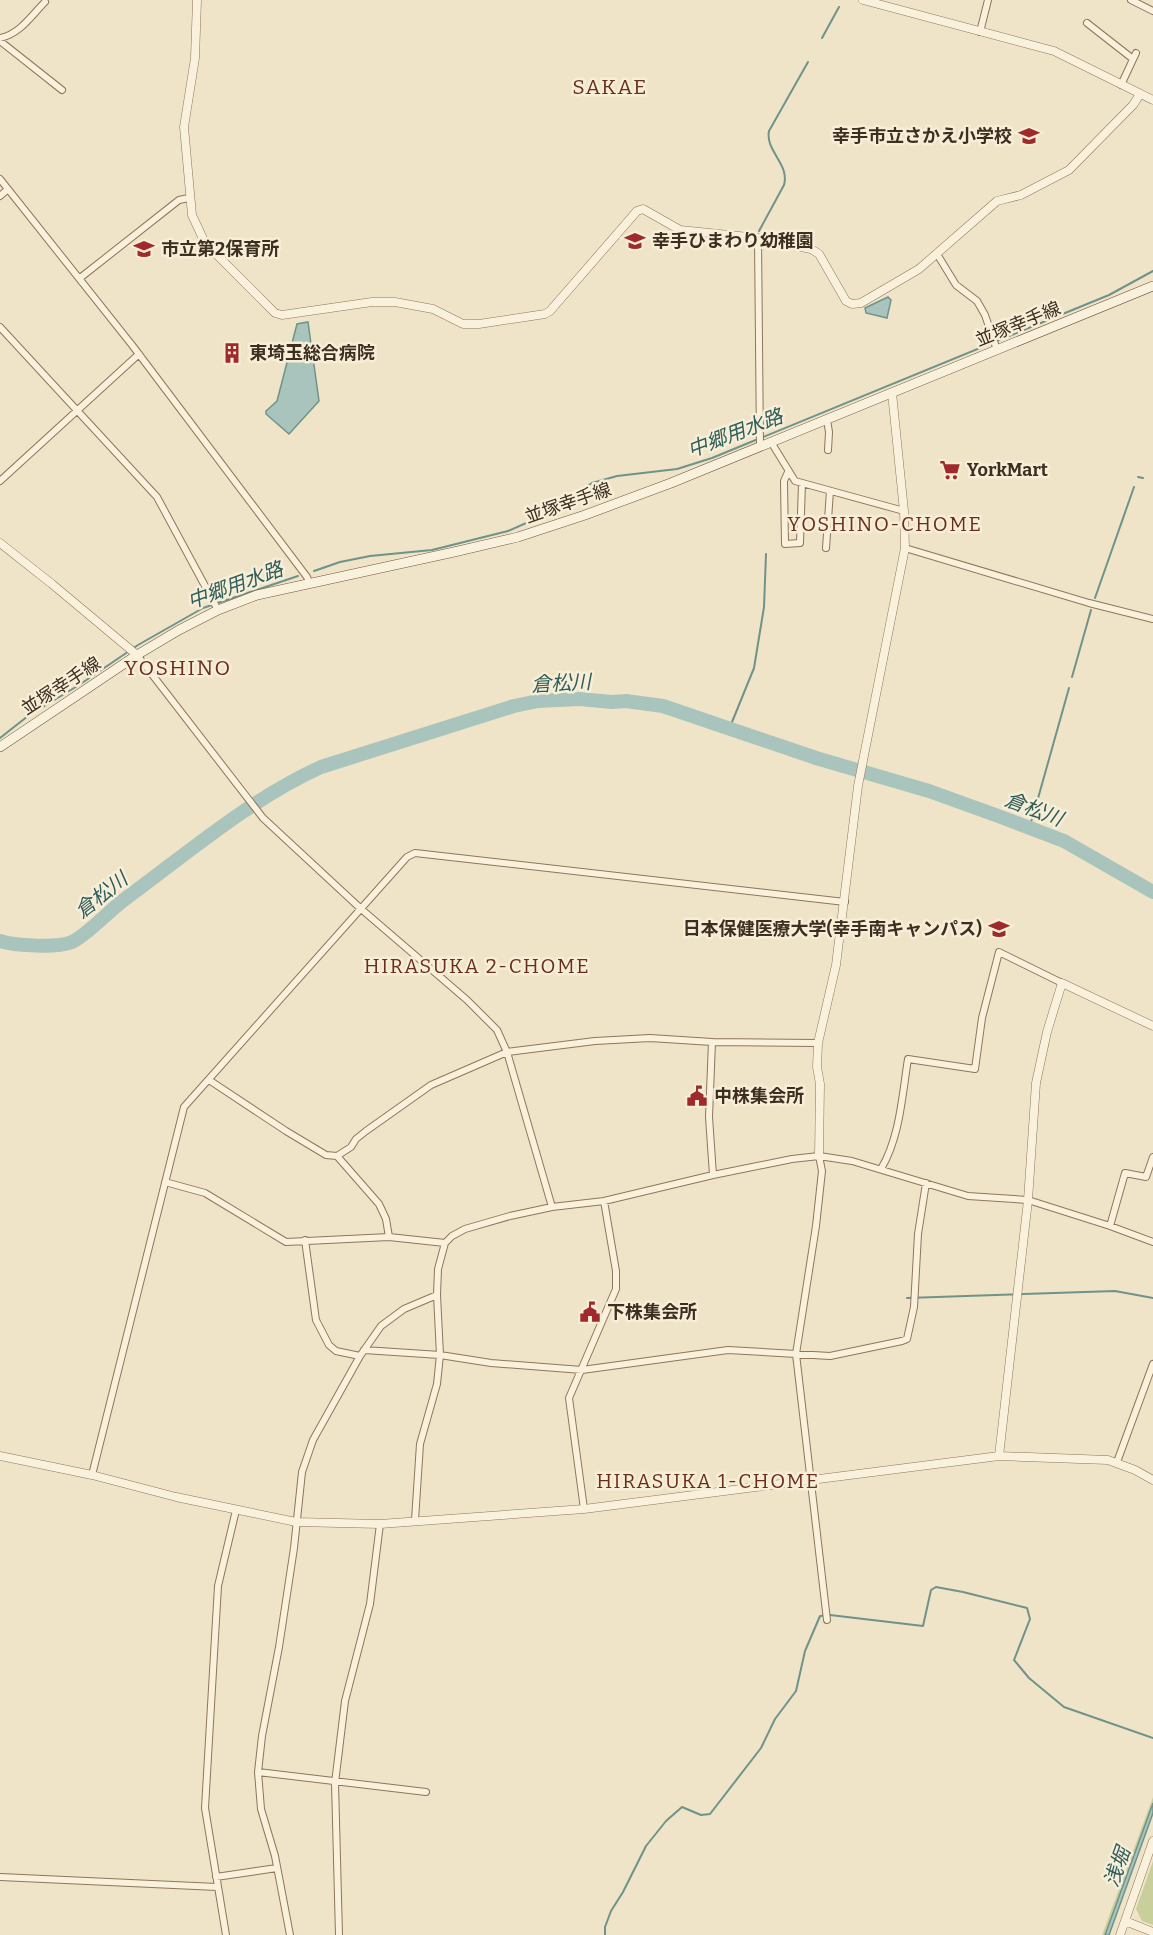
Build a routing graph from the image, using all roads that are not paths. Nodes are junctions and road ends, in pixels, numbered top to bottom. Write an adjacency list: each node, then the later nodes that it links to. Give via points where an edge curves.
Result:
1 (197, 0): 17 (street, via 195,58 184,127)
2 (863, 0): 8 (street)
3 (988, 0): 8 (street)
4 (1131, 0): 6 (street)
5 (45, 2): 9 (street, via 20,29)
6 (1153, 10)
7 (1087, 23): 10 (street, via 1135,56)
8 (980, 32): 10 (street, via 1054,51)
9 (0, 40): 11 (street)
10 (1121, 85): 12 (street)
11 (62, 90)
12 (1140, 94): 13 (street); 19 (street, via 1069,170 1021,195 995,197)
13 (1153, 100)
14 (0, 179): 15 (street)
15 (7, 190): 16 (street); 20 (street)
16 (0, 196)
17 (189, 198): 20 (street, via 180,200); 24 (street, via 195,224 205,243)
18 (759, 238): 19 (street, via 819,254 846,301 852,304 861,303 913,274); 24 (street, via 680,230 640,210 550,311 479,324 463,324 434,305 395,302 282,315); 33 (street)
19 (937, 254): 27 (street, via 956,285 977,302)
20 (80, 278): 28 (street)
21 (1153, 286): 23 (main road, 並塚幸手線)
22 (263, 288): 24 (street)
23 (1136, 293): 25 (main road); 27 (main road, 並塚幸手線)
24 (256, 296)
25 (1153, 296)
26 (0, 327): 30 (street)
27 (995, 345): 29 (main road, 並塚幸手線)
28 (140, 354): 30 (street); 43 (street)
29 (892, 393): 31 (main road, 並塚幸手線); 39 (street)
30 (77, 410): 36 (street); 44 (street, via 158,497)
31 (827, 420): 32 (main road, 並塚幸手線); 34 (street)
32 (771, 442): 33 (main road, 並塚幸手線); 35 (street)
33 (760, 447): 43 (main road, 並塚幸手線, via 525,535)
34 (828, 450)
35 (788, 472): 37 (street); 37 (street, via 784,481 785,544 800,543)
36 (0, 481)
37 (801, 483): 38 (street)
38 (830, 491): 39 (street); 41 (street)
39 (904, 512): 42 (street)
40 (0, 543): 46 (street)
41 (826, 548)
42 (905, 548): 45 (street); 48 (street, via 859,783)
43 (309, 582): 44 (main road, 並塚幸手線)
44 (218, 610): 46 (main road, 並塚幸手線)
45 (1153, 619)
46 (137, 656): 47 (main road, 並塚幸手線); 49 (street, via 263,818)
47 (0, 747)
48 (845, 902): 49 (street, via 415,854 407,857); 53 (street, via 836,965)
49 (360, 908): 54 (street, via 489,1022); 55 (street)
50 (1062, 983): 51 (street); 59 (street, via 999,952 982,1018 975,1069 908,1059 890,1155); 63 (street, via 1036,1083)
51 (1153, 1026)
52 (712, 1042): 53 (street); 54 (street, via 650,1038); 60 (street, via 709,1117)
53 (818, 1043): 57 (street)
54 (507, 1052): 56 (street, via 431,1085); 65 (street)
55 (209, 1080): 56 (street, via 326,1155); 61 (street, via 184,1107)
56 (337, 1156): 67 (street, via 379,1204)
57 (819, 1156): 59 (street); 60 (street); 73 (street, via 822,1171 816,1226)
58 (1153, 1157): 66 (street, via 1146,1177 1125,1173)
59 (881, 1169): 62 (street)
60 (713, 1174): 64 (street)
61 (165, 1182): 68 (street, via 205,1192 286,1242); 80 (street)
62 (926, 1183): 63 (street, via 968,1196); 73 (street, via 918,1234 914,1307 907,1339 830,1356)
63 (1028, 1200): 66 (street); 78 (street)
64 (604, 1201): 65 (street); 76 (street, via 616,1289)
65 (552, 1207): 70 (street, via 465,1229)
66 (1110, 1226): 69 (street)
67 (389, 1238): 68 (street); 70 (street)
68 (304, 1240): 72 (street, via 316,1320 336,1351)
69 (1153, 1242)
70 (446, 1243): 71 (street, via 438,1269)
71 (437, 1295): 72 (street, via 381,1326); 74 (street)
72 (362, 1353): 74 (street); 86 (street, via 313,1440 302,1472)
73 (796, 1354): 76 (street, via 728,1350); 81 (street)
74 (440, 1355): 76 (street); 85 (street, via 437,1384 420,1444)
75 (1153, 1364): 79 (street)
76 (582, 1370): 83 (street, via 569,1398)
77 (0, 1456): 80 (street)
78 (999, 1456): 79 (street); 81 (street)
79 (1117, 1462): 82 (street)
80 (92, 1475): 84 (street)
81 (811, 1479): 83 (street); 88 (street)
82 (1153, 1480)
83 (584, 1509): 85 (street)
84 (236, 1510): 86 (street); 95 (street, via 218,1586 205,1808)
85 (415, 1520): 87 (street)
86 (296, 1522): 87 (street); 89 (street)
87 (380, 1524): 90 (street, via 369,1604 345,1701)
88 (827, 1620)
89 (258, 1772): 90 (street); 93 (street, via 261,1809)
90 (335, 1783): 91 (street); 101 (street)
91 (426, 1792)
92 (1153, 1841): 97 (street)
93 (277, 1868): 95 (street); 100 (street)
94 (0, 1876): 96 (street)
95 (216, 1877): 96 (street)
96 (217, 1887): 99 (street)
97 (1125, 1921): 98 (street); 102 (street)
98 (1153, 1932)
99 (226, 1935)
100 (290, 1935)
101 (339, 1935)
102 (1120, 1935)

